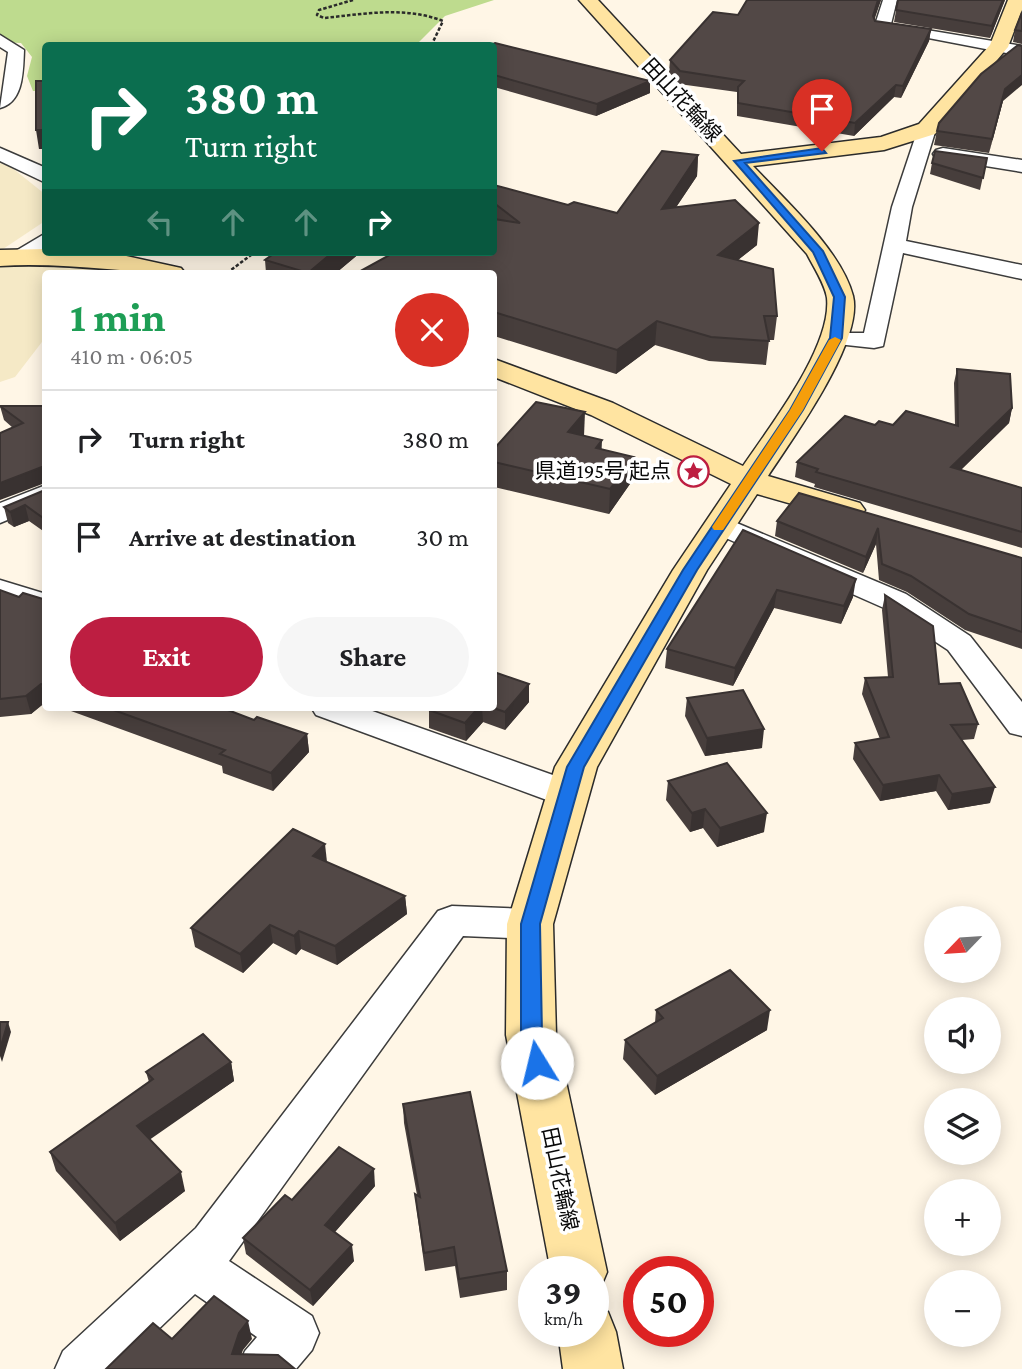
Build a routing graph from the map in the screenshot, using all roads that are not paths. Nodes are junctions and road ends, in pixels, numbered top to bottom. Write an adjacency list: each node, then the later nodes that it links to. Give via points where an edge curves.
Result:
1 (588, 0): 11 (main road, 田山花輪線)
2 (890, 0): 5 (street, via 882,28)
3 (1017, 0): 5 (main road)
4 (0, 40): 7 (street, via 16,50 13,86)
5 (999, 47): 6 (street); 8 (main road)
6 (1022, 51)
7 (0, 103)
8 (927, 129): 9 (street); 11 (main road, via 884,143)
9 (920, 151): 12 (street); 15 (street)
10 (0, 154): 13 (street)
11 (738, 161): 19 (main road, 田山花輪線, via 818,251 840,297)
12 (1022, 166)
13 (42, 174)
14 (42, 241): 16 (street)
15 (894, 245): 18 (street); 19 (street, via 874,341)
16 (11, 258): 17 (main road, via 99,258)
17 (157, 270)
18 (1022, 272)
19 (836, 338): 21 (main road, 田山花輪線)
20 (497, 368): 21 (main road, via 602,409)
21 (749, 481): 24 (main road); 25 (main road, 田山花輪線)
22 (42, 495): 23 (street)
23 (0, 514)
24 (879, 519)
25 (720, 525): 29 (street, via 895,601 959,643); 30 (main road, 田山花輪線, via 576,767)
26 (0, 589): 27 (street)
27 (42, 604)
28 (339, 711): 30 (street)
29 (1022, 725)
30 (568, 794): 31 (main road, 田山花輪線)
31 (530, 924): 32 (main road, 田山花輪線, via 531,1035); 33 (street, via 452,921 213,1244)
32 (576, 1256)
33 (192, 1264): 35 (street); 36 (street, via 294,1333)
34 (589, 1347): 37 (main road)
35 (81, 1369)
36 (263, 1369)
37 (593, 1369)

